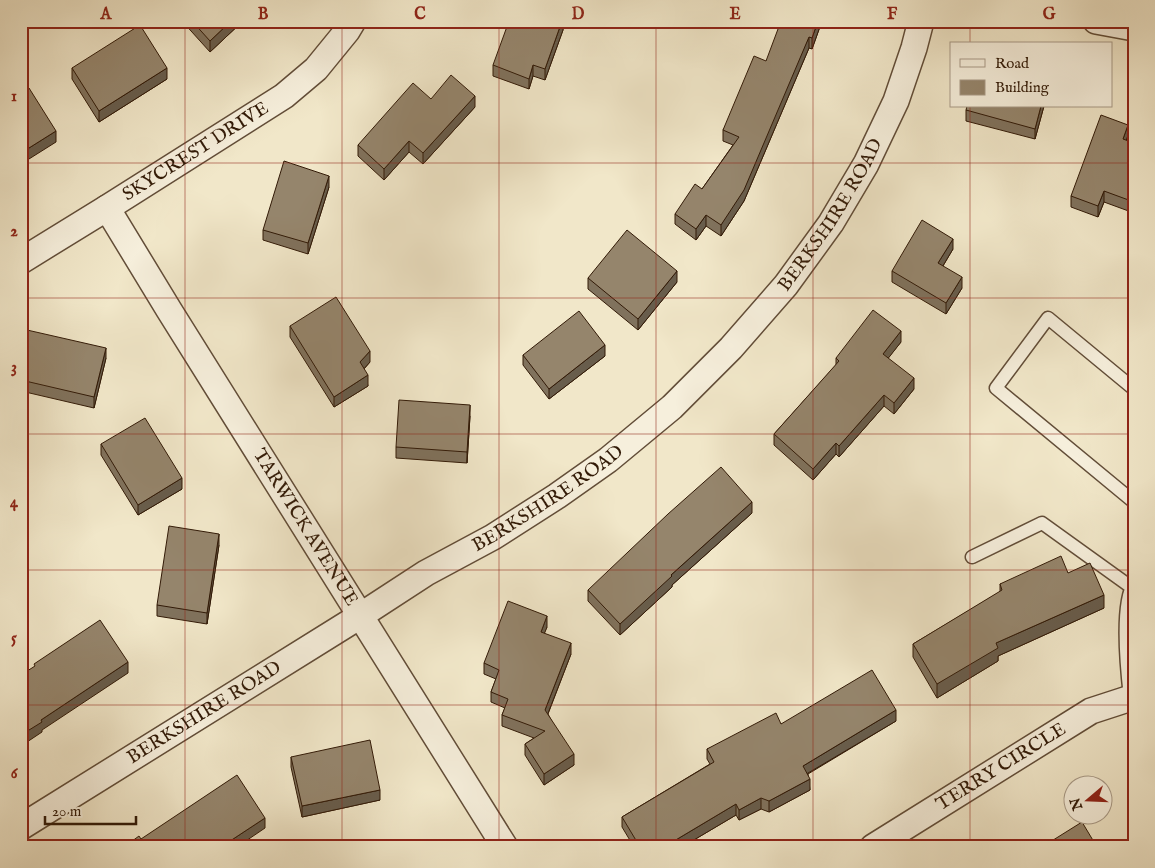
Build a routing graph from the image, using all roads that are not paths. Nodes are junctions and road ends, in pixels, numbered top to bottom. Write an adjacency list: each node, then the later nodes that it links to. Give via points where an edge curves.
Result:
1 (353, 21): 5 (street, SKYCREST DRIVE, via 316,69 284,96)
2 (921, 21): 11 (street, BERKSHIRE ROAD, via 896,101 866,164 831,224 786,285 732,348 672,407 608,460 493,537 426,573)
3 (1096, 21): 4 (street)
4 (1134, 28)
5 (108, 208): 6 (street, SKYCREST DRIVE); 11 (street, TARWICK AVENUE)
6 (21, 261)
7 (1134, 389): 8 (lane, via 1048,318 996,388)
8 (1134, 502)
9 (972, 557): 10 (lane, via 1042,523)
10 (1132, 585): 12 (lane, via 1126,636)
11 (360, 616): 13 (street, BERKSHIRE ROAD); 14 (street, TARWICK AVENUE)
12 (1132, 697): 15 (street, TERRY CIRCLE, via 1091,711)
13 (21, 827)
14 (505, 847)
15 (873, 847)

